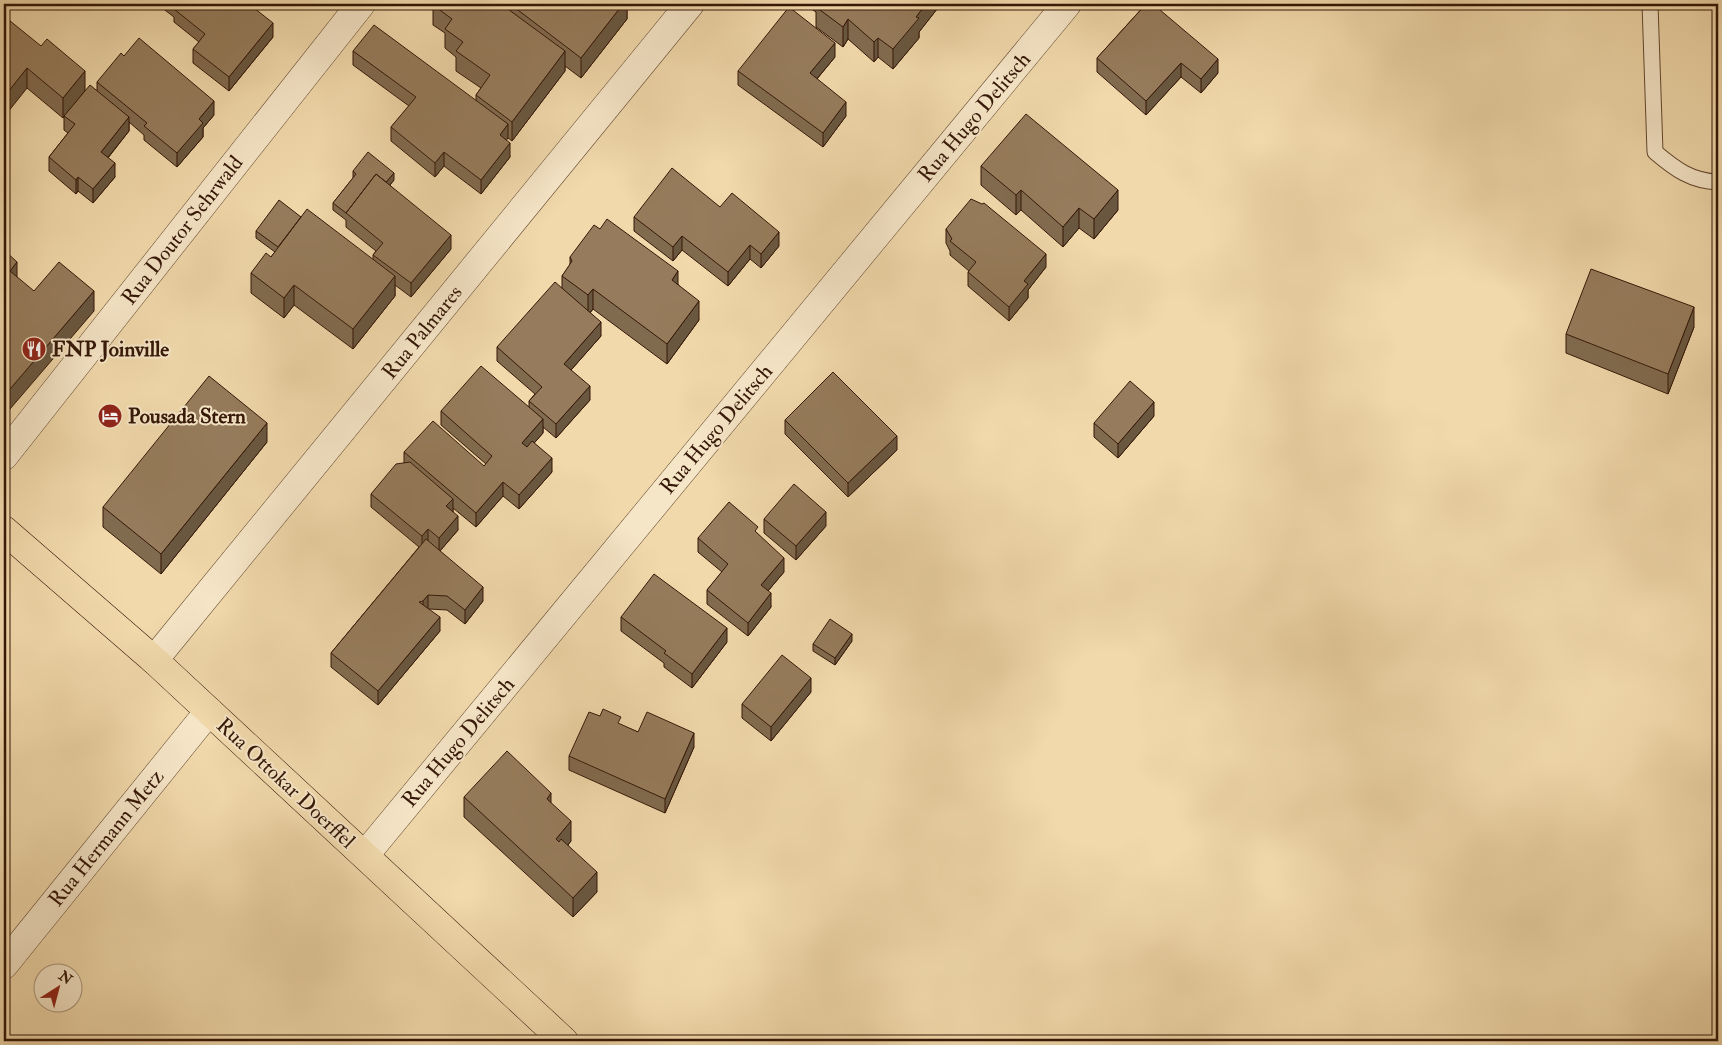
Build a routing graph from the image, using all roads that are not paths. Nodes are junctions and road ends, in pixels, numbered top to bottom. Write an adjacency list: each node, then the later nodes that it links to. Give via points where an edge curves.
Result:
1 (361, 4): 6 (street, Rua Doutor Sehrwald)
2 (690, 4): 8 (street, Rua Palmares)
3 (1067, 4): 10 (street, Rua Hugo Delitsch)
4 (1650, 4): 5 (lane, via 1655,152 1678,171 1704,182)
5 (1718, 182)
6 (4, 456)
7 (4, 530): 8 (main road, Rua Ottokar Doerffel)
8 (154, 660): 9 (main road, Rua Ottokar Doerffel)
9 (209, 711): 10 (main road, Rua Ottokar Doerffel); 11 (street, Rua Hermann Metz)
10 (365, 855): 12 (main road, Rua Ottokar Doerffel)
11 (4, 965)
12 (564, 1041)

